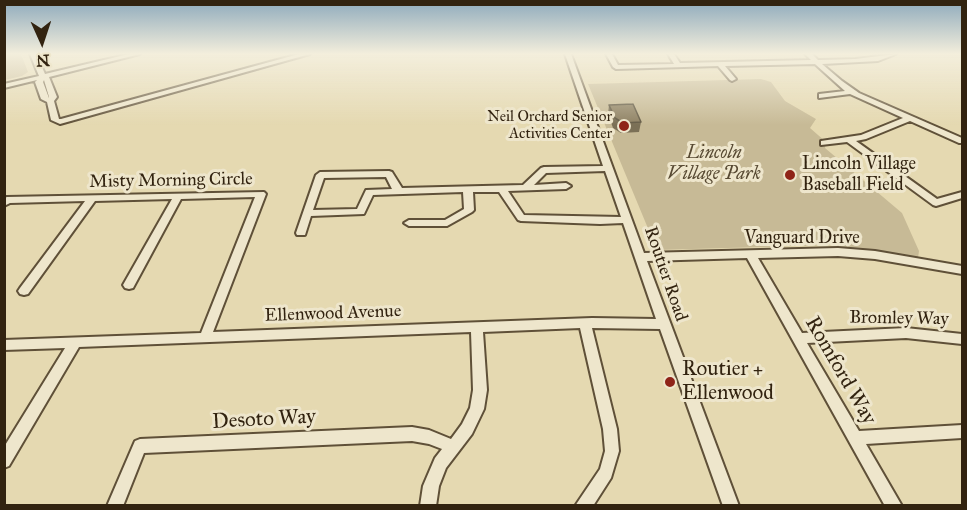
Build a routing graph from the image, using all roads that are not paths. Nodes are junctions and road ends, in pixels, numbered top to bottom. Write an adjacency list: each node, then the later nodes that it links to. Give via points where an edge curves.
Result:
1 (42, 77): 3 (street, via 39,82 55,120 64,122)
2 (39, 78): 6 (street)
3 (222, 78)
4 (576, 78): 13 (street, Routier Road)
5 (834, 78): 7 (street)
6 (4, 86)
7 (851, 92): 8 (street); 9 (street)
8 (822, 96)
9 (909, 119): 10 (street); 11 (street)
10 (850, 140): 12 (street); 19 (street, via 936,203)
11 (963, 141)
12 (824, 143)
13 (608, 168): 15 (street, via 544,170); 24 (street, Routier Road)
14 (566, 186): 15 (street)
15 (525, 188): 16 (street)
16 (502, 189): 17 (street); 24 (street, via 521,218)
17 (468, 190): 18 (street); 25 (street, via 469,210 447,223)
18 (399, 192): 23 (street, via 369,192 361,212); 23 (street, via 389,174 320,176)
19 (963, 195)
20 (178, 196): 21 (street, Misty Morning Circle); 30 (street); 35 (street, Misty Morning Circle, via 261,194)
21 (92, 198): 22 (street, Misty Morning Circle); 31 (street)
22 (4, 203)
23 (308, 213): 26 (street)
24 (627, 220): 28 (street, Routier Road)
25 (410, 224)
26 (301, 233)
27 (751, 255): 28 (street, Vanguard Drive); 29 (street, Vanguard Drive, via 855,253); 36 (street, Romford Way)
28 (640, 257): 33 (street, Routier Road)
29 (963, 270)
30 (129, 285)
31 (24, 291)
32 (585, 324): 33 (street, Ellenwood Avenue); 34 (street, Ellenwood Avenue); 45 (street, via 612,451 606,473)
33 (664, 324): 48 (street, Routier Road)
34 (477, 327): 35 (street, Ellenwood Avenue); 43 (street, via 479,400 467,429)
35 (205, 337): 38 (street, Ellenwood Avenue)
36 (799, 338): 37 (street, Bromley Way, via 912,333); 41 (street, Romford Way)
37 (963, 339)
38 (76, 341): 39 (street, Ellenwood Avenue); 42 (street)
39 (4, 345)
40 (963, 431): 41 (street)
41 (856, 438): 49 (street, Romford Way)
42 (9, 446): 44 (street)
43 (452, 446): 46 (street, Desoto Way, via 412,434 140,446); 47 (street, via 435,474)
44 (4, 461)
45 (584, 505)
46 (115, 506)
47 (428, 506)
48 (731, 506)
49 (894, 506)

